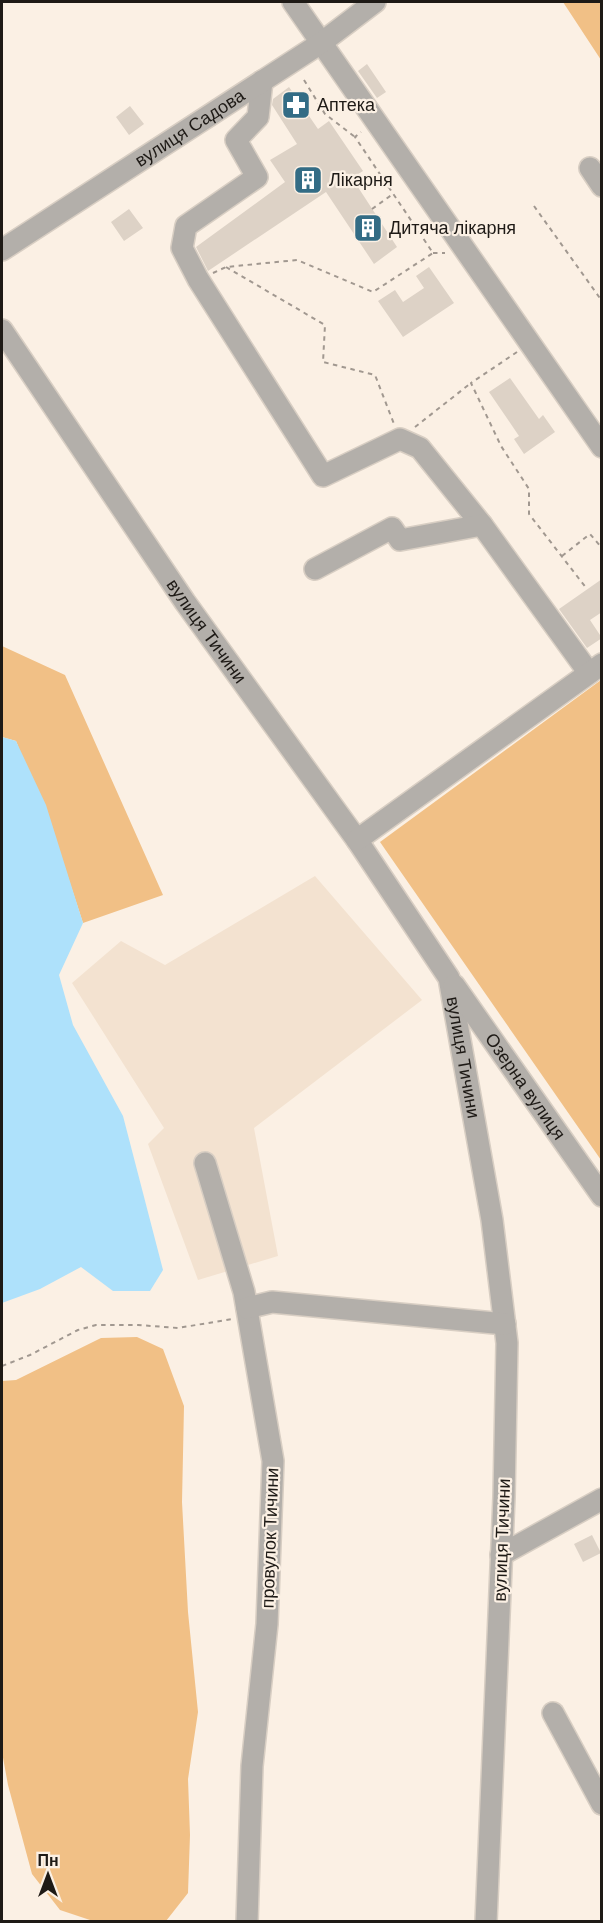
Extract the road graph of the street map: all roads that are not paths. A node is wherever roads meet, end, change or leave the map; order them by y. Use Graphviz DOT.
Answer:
graph roads {
  1 [pos="293,2"];
  2 [pos="375,2"];
  3 [pos="321,43"];
  4 [pos="262,81"];
  5 [pos="590,168"];
  6 [pos="602,186"];
  7 [pos="2,250"];
  8 [pos="2,330"];
  9 [pos="602,447"];
  10 [pos="482,525"];
  11 [pos="315,568"];
  12 [pos="595,668"];
  13 [pos="357,840"];
  14 [pos="449,978"];
  15 [pos="205,1163"];
  16 [pos="602,1196"];
  17 [pos="247,1308"];
  18 [pos="505,1324"];
  19 [pos="602,1499"];
  20 [pos="501,1555"];
  21 [pos="553,1713"];
  22 [pos="602,1804"];
  23 [pos="247,1922"];
  24 [pos="486,1922"];
  1 -- 3 [label="street"];
  2 -- 3 [label="street, вулиця Садова"];
  3 -- 4 [label="street, вулиця Садова"];
  3 -- 9 [label="street"];
  4 -- 7 [label="street, вулиця Садова"];
  4 -- 10 [label="street"];
  5 -- 6 [label="street"];
  8 -- 13 [label="street, вулиця Тичини"];
  10 -- 11 [label="street"];
  10 -- 12 [label="street"];
  12 -- 13 [label="street"];
  13 -- 14 [label="street, вулиця Тичини"];
  14 -- 16 [label="street, Озерна вулиця"];
  14 -- 18 [label="street, вулиця Тичини"];
  15 -- 17 [label="street, провулок Тичини"];
  17 -- 18 [label="street"];
  17 -- 23 [label="street, провулок Тичини"];
  18 -- 20 [label="street, вулиця Тичини"];
  19 -- 20 [label="street"];
  20 -- 24 [label="street, вулиця Тичини"];
  21 -- 22 [label="street"];
}
